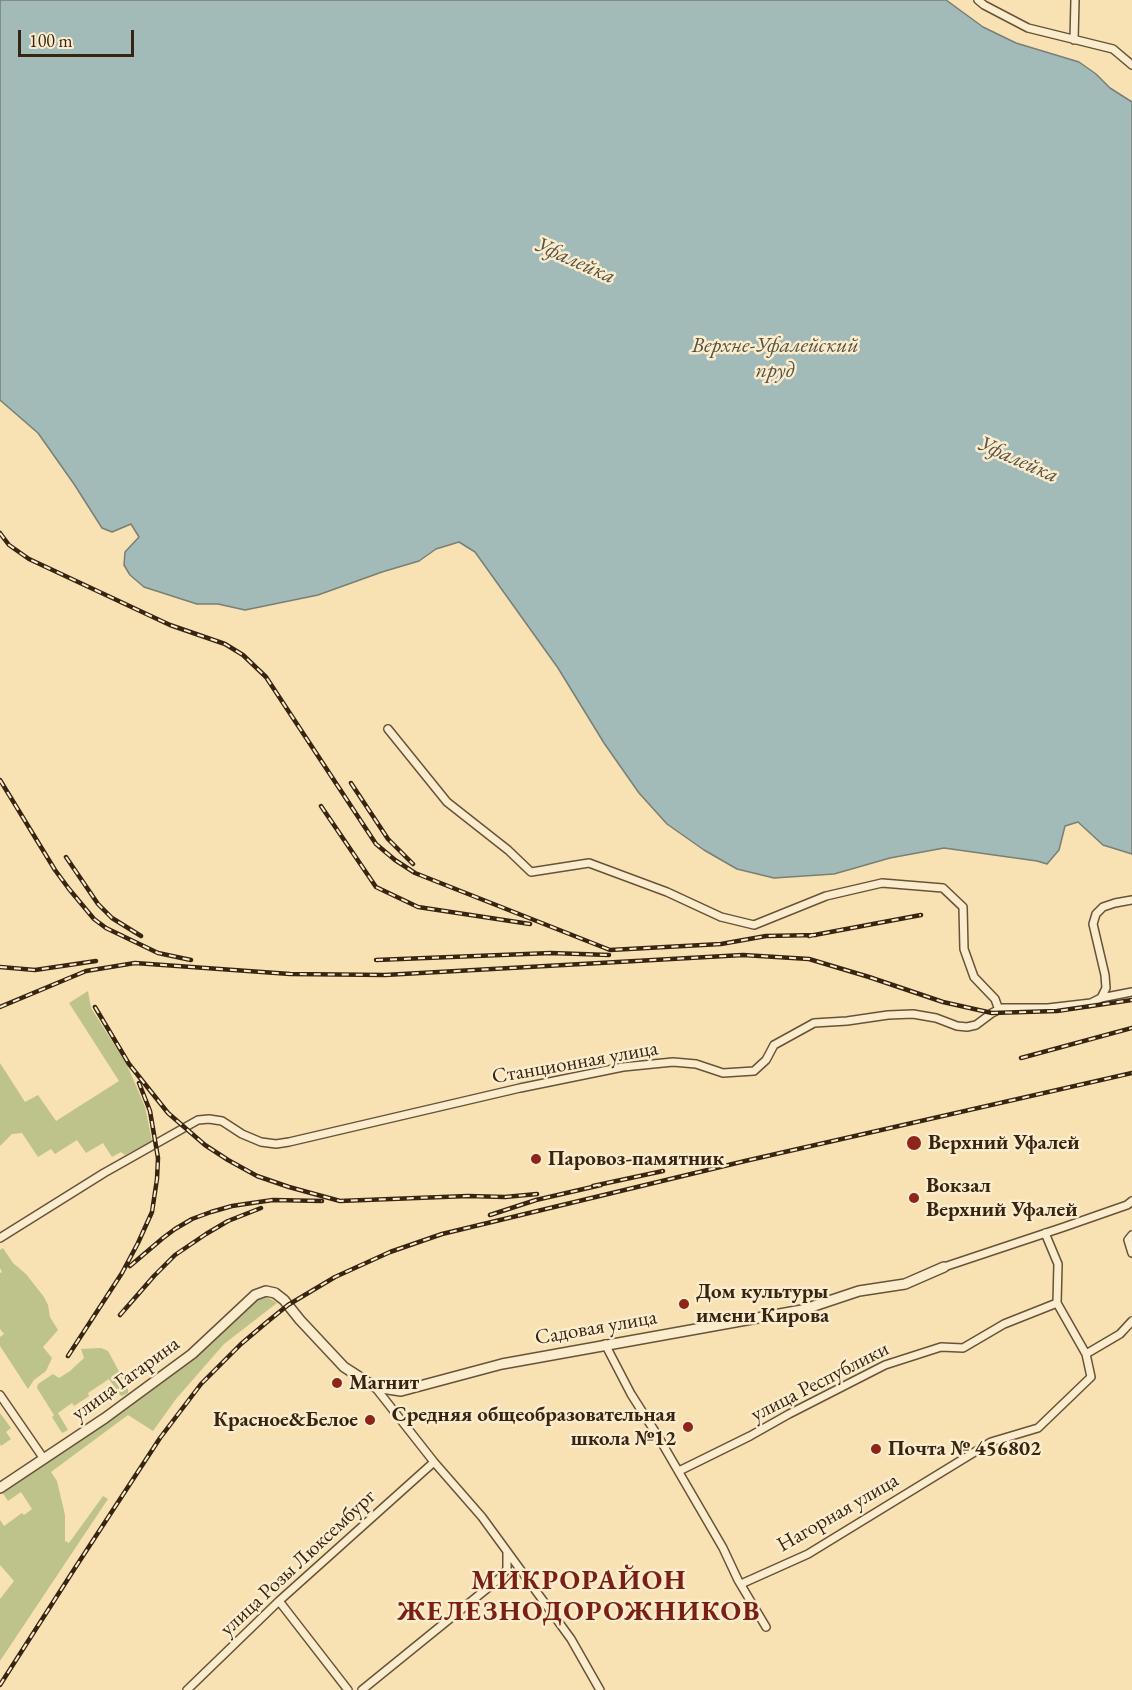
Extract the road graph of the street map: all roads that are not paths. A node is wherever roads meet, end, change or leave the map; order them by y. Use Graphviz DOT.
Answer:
graph roads {
  1 [pos="978,0"];
  2 [pos="1075,0"];
  3 [pos="1074,40"];
  4 [pos="1132,65"];
  5 [pos="388,729"];
  6 [pos="1132,900"];
  7 [pos="1132,992"];
  8 [pos="1101,998"];
  9 [pos="999,1010"];
  10 [pos="1132,1201"];
  11 [pos="1045,1233"];
  12 [pos="1132,1235"];
  13 [pos="0,1238"];
  14 [pos="1132,1253"];
  15 [pos="944,1267"];
  16 [pos="1057,1303"];
  17 [pos="1132,1321"];
  18 [pos="605,1344"];
  19 [pos="1086,1354"];
  20 [pos="375,1387"];
  21 [pos="0,1395"];
  22 [pos="44,1459"];
  23 [pos="434,1462"];
  24 [pos="678,1471"];
  25 [pos="0,1488"];
  26 [pos="507,1553"];
  27 [pos="741,1584"];
  28 [pos="279,1601"];
  29 [pos="766,1627"];
  30 [pos="187,1690"];
  31 [pos="348,1690"];
  32 [pos="362,1690"];
  33 [pos="600,1690"];
  1 -- 3 [label="street"];
  2 -- 3 [label="street"];
  3 -- 4 [label="street"];
  5 -- 9 [label="street"];
  6 -- 8 [label="street"];
  7 -- 8 [label="street, Станционная улица"];
  8 -- 9 [label="street, Станционная улица"];
  9 -- 13 [label="street, Станционная улица"];
  10 -- 11 [label="street, Садовая улица"];
  11 -- 15 [label="street, Садовая улица"];
  11 -- 16 [label="street"];
  12 -- 14 [label="street"];
  15 -- 18 [label="street, Садовая улица"];
  16 -- 19 [label="street"];
  16 -- 24 [label="street, улица Республики"];
  17 -- 19 [label="street"];
  18 -- 20 [label="street, Садовая улица"];
  18 -- 24 [label="street"];
  19 -- 27 [label="street, Нагорная улица"];
  20 -- 22 [label="street, улица Гагарина"];
  20 -- 23 [label="street"];
  21 -- 22 [label="street"];
  22 -- 25 [label="street, улица Гагарина"];
  23 -- 26 [label="street"];
  23 -- 28 [label="street, улица Розы Люксембург"];
  24 -- 27 [label="street"];
  26 -- 32 [label="street"];
  26 -- 33 [label="street"];
  27 -- 29 [label="street"];
  28 -- 30 [label="street, улица Розы Люксембург"];
  28 -- 31 [label="street"];
}
